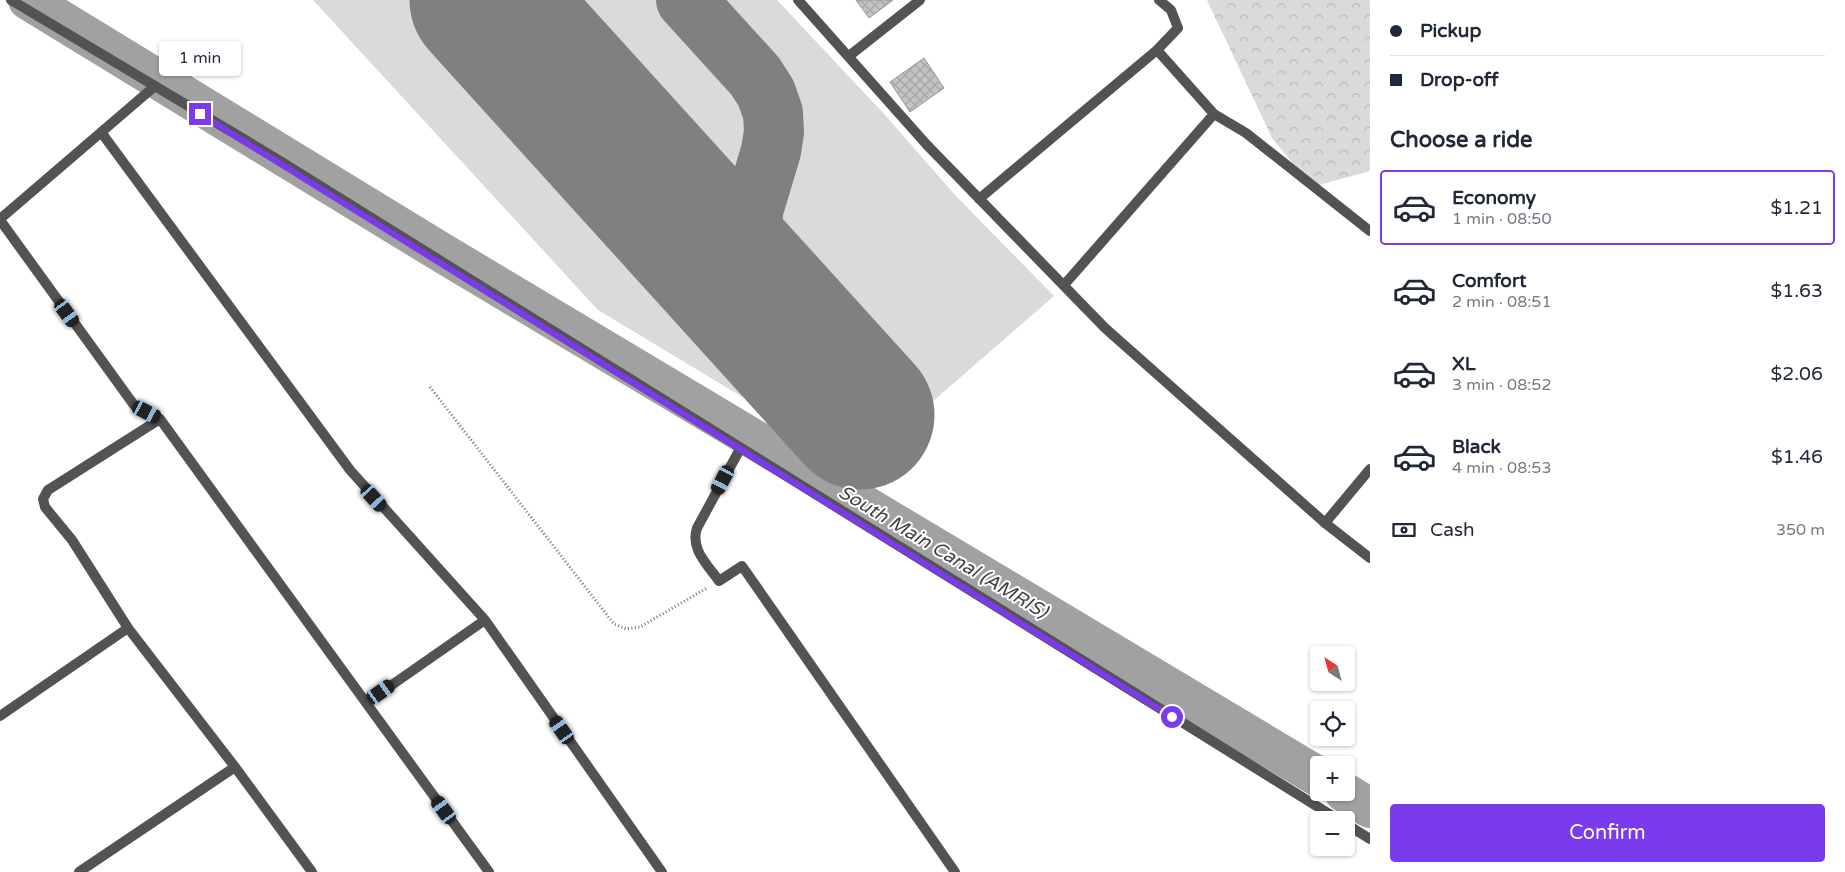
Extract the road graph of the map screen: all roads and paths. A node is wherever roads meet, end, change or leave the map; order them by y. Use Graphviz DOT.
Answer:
graph roads {
  1 [pos="11,0"];
  2 [pos="798,0"];
  3 [pos="920,0"];
  4 [pos="1159,0"];
  5 [pos="1157,50"];
  6 [pos="849,56"];
  7 [pos="155,86"];
  8 [pos="1214,114"];
  9 [pos="101,132"];
  10 [pos="979,199"];
  11 [pos="0,219"];
  12 [pos="1370,231"];
  13 [pos="1064,285"];
  14 [pos="430,387"];
  15 [pos="160,419"];
  16 [pos="740,449"];
  17 [pos="1370,470"];
  18 [pos="1325,523"];
  19 [pos="1370,558"];
  20 [pos="719,581"];
  21 [pos="485,620"];
  22 [pos="128,628"];
  23 [pos="366,703"];
  24 [pos="0,716"];
  25 [pos="235,767"];
  26 [pos="1324,811"];
  27 [pos="1355,830"];
  28 [pos="1370,839"];
  29 [pos="79,872"];
  30 [pos="312,872"];
  31 [pos="489,872"];
  32 [pos="662,872"];
  33 [pos="955,872"];
  1 -- 7 [label="street"];
  2 -- 6 [label="street"];
  3 -- 6 [label="street"];
  4 -- 5 [label="street"];
  5 -- 8 [label="street"];
  5 -- 10 [label="street"];
  6 -- 10 [label="street"];
  7 -- 9 [label="street"];
  7 -- 16 [label="street"];
  8 -- 12 [label="street"];
  8 -- 13 [label="street"];
  9 -- 11 [label="street"];
  9 -- 21 [label="street"];
  10 -- 13 [label="street"];
  11 -- 15 [label="street"];
  13 -- 18 [label="street"];
  14 -- 20 [label="path"];
  15 -- 22 [label="street"];
  15 -- 23 [label="street"];
  16 -- 20 [label="street"];
  16 -- 26 [label="street"];
  17 -- 18 [label="street"];
  18 -- 19 [label="street"];
  20 -- 33 [label="street"];
  21 -- 23 [label="street"];
  21 -- 32 [label="street"];
  22 -- 24 [label="street"];
  22 -- 25 [label="street"];
  23 -- 31 [label="street"];
  25 -- 29 [label="street"];
  25 -- 30 [label="street"];
  27 -- 28 [label="street"];
}
